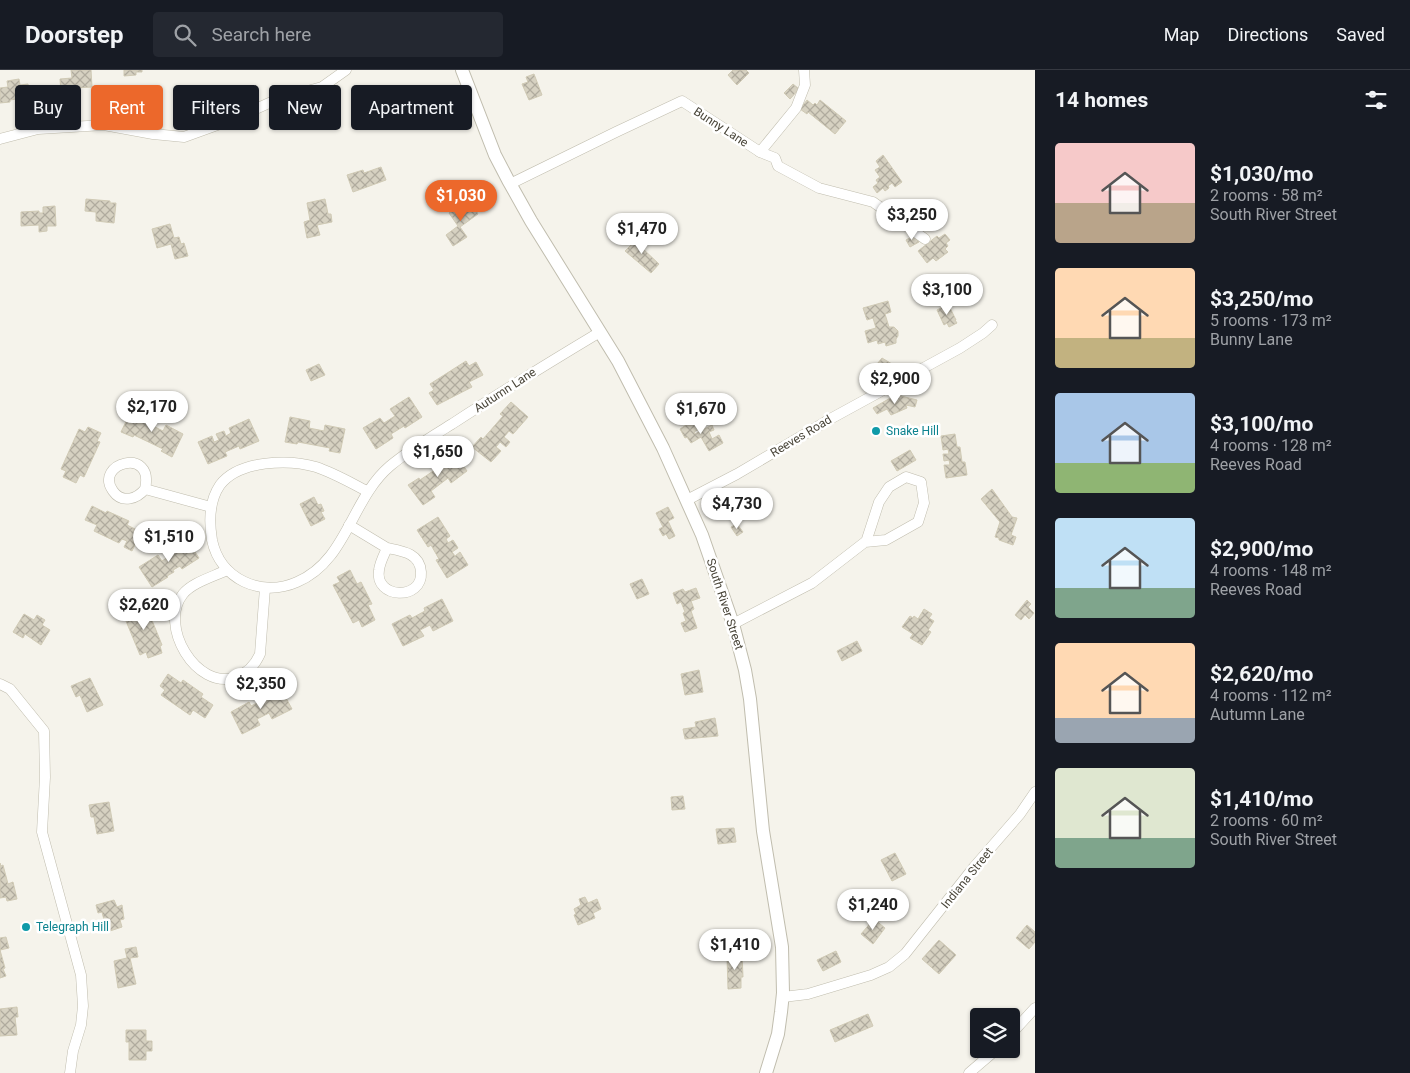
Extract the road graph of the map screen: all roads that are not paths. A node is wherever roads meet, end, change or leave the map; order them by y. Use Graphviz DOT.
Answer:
graph roads {
  1 [pos="346,70"];
  2 [pos="462,70"];
  3 [pos="804,70"];
  4 [pos="0,139"];
  5 [pos="760,152"];
  6 [pos="510,184"];
  7 [pos="925,239"];
  8 [pos="992,326"];
  9 [pos="600,332"];
  10 [pos="145,488"];
  11 [pos="368,491"];
  12 [pos="686,500"];
  13 [pos="211,507"];
  14 [pos="349,525"];
  15 [pos="866,542"];
  16 [pos="387,548"];
  17 [pos="226,570"];
  18 [pos="265,588"];
  19 [pos="733,624"];
  20 [pos="0,684"];
  21 [pos="1035,792"];
  22 [pos="783,997"];
  23 [pos="1035,1008"];
  24 [pos="1020,1024"];
  25 [pos="986,1058"];
  26 [pos="70,1073"];
  27 [pos="766,1073"];
  28 [pos="969,1073"];
  1 -- 4 [label="street"];
  2 -- 6 [label="street, South River Street"];
  3 -- 5 [label="street"];
  5 -- 6 [label="street, Bunny Lane"];
  5 -- 7 [label="street, Bunny Lane"];
  6 -- 9 [label="street, South River Street"];
  8 -- 12 [label="street, Reeves Road"];
  9 -- 11 [label="street, Autumn Lane"];
  9 -- 12 [label="street, South River Street"];
  10 -- 13 [label="street"];
  11 -- 13 [label="street, Autumn Lane"];
  11 -- 14 [label="street, Autumn Lane"];
  12 -- 19 [label="street, South River Street"];
  13 -- 17 [label="street, Autumn Lane"];
  14 -- 16 [label="street"];
  14 -- 18 [label="street, Autumn Lane"];
  15 -- 15 [label="street"];
  15 -- 19 [label="street"];
  16 -- 16 [label="street"];
  17 -- 18 [label="street, Autumn Lane"];
  17 -- 18 [label="street"];
  19 -- 22 [label="street, South River Street"];
  20 -- 26 [label="street"];
  21 -- 22 [label="street, Indiana Street"];
  22 -- 27 [label="street, South River Street"];
  23 -- 24 [label="street"];
  25 -- 28 [label="street"];
}
